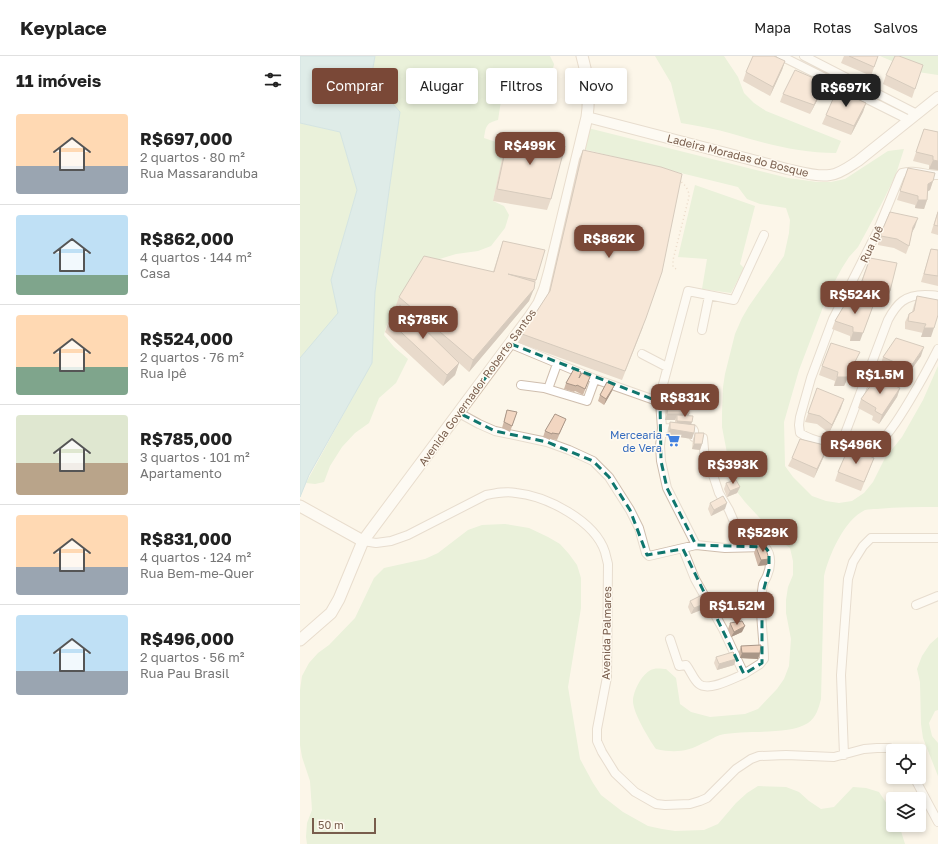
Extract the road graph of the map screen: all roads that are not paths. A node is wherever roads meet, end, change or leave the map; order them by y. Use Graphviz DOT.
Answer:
graph roads {
  1 [pos="582,56"];
  2 [pos="780,56"];
  3 [pos="804,56"];
  4 [pos="794,59"];
  5 [pos="841,76"];
  6 [pos="836,84"];
  7 [pos="938,97"];
  8 [pos="587,117"];
  9 [pos="913,117"];
  10 [pos="938,175"];
  11 [pos="764,235"];
  12 [pos="710,296"];
  13 [pos="938,296"];
  14 [pos="702,330"];
  15 [pos="511,344"];
  16 [pos="938,350"];
  17 [pos="642,354"];
  18 [pos="557,364"];
  19 [pos="667,367"];
  20 [pos="595,379"];
  21 [pos="522,386"];
  22 [pos="548,389"];
  23 [pos="660,402"];
  24 [pos="459,413"];
  25 [pos="662,428"];
  26 [pos="840,447"];
  27 [pos="300,506"];
  28 [pos="736,524"];
  29 [pos="938,538"];
  30 [pos="363,541"];
  31 [pos="696,545"];
  32 [pos="683,549"];
  33 [pos="938,596"];
  34 [pos="916,605"];
  35 [pos="670,638"];
  36 [pos="300,640"];
  37 [pos="744,674"];
  38 [pos="886,748"];
  39 [pos="844,755"];
  40 [pos="918,784"];
  41 [pos="938,822"];
  1 -- 8 [label="main road, Avenida Governador Roberto Santos"];
  2 -- 4 [label="street"];
  3 -- 5 [label="street"];
  4 -- 6 [label="street"];
  5 -- 6 [label="street"];
  5 -- 9 [label="street"];
  6 -- 9 [label="street"];
  7 -- 9 [label="street, Ladeira Moradas do Bosque"];
  8 -- 9 [label="street, Ladeira Moradas do Bosque"];
  8 -- 15 [label="main road, Avenida Governador Roberto Santos"];
  10 -- 26 [label="street, Rua Ipê"];
  11 -- 12 [label="street"];
  12 -- 14 [label="street"];
  12 -- 19 [label="street"];
  13 -- 26 [label="street"];
  15 -- 18 [label="street"];
  15 -- 24 [label="main road, Avenida Governador Roberto Santos"];
  16 -- 26 [label="street"];
  17 -- 19 [label="street"];
  18 -- 20 [label="street"];
  18 -- 22 [label="street"];
  19 -- 23 [label="street"];
  20 -- 22 [label="street"];
  20 -- 23 [label="street"];
  21 -- 22 [label="street"];
  23 -- 25 [label="street"];
  24 -- 30 [label="main road, Avenida Governador Roberto Santos"];
  24 -- 32 [label="street"];
  25 -- 28 [label="street"];
  25 -- 31 [label="street"];
  27 -- 30 [label="main road"];
  29 -- 39 [label="street"];
  30 -- 36 [label="main road, Avenida Governador Roberto Santos"];
  30 -- 39 [label="street, Avenida Palmares"];
  31 -- 32 [label="street"];
  31 -- 37 [label="street"];
  32 -- 37 [label="street"];
  33 -- 34 [label="street"];
  35 -- 37 [label="street"];
  38 -- 39 [label="street, Avenida Palmares"];
  40 -- 41 [label="street"];
}
